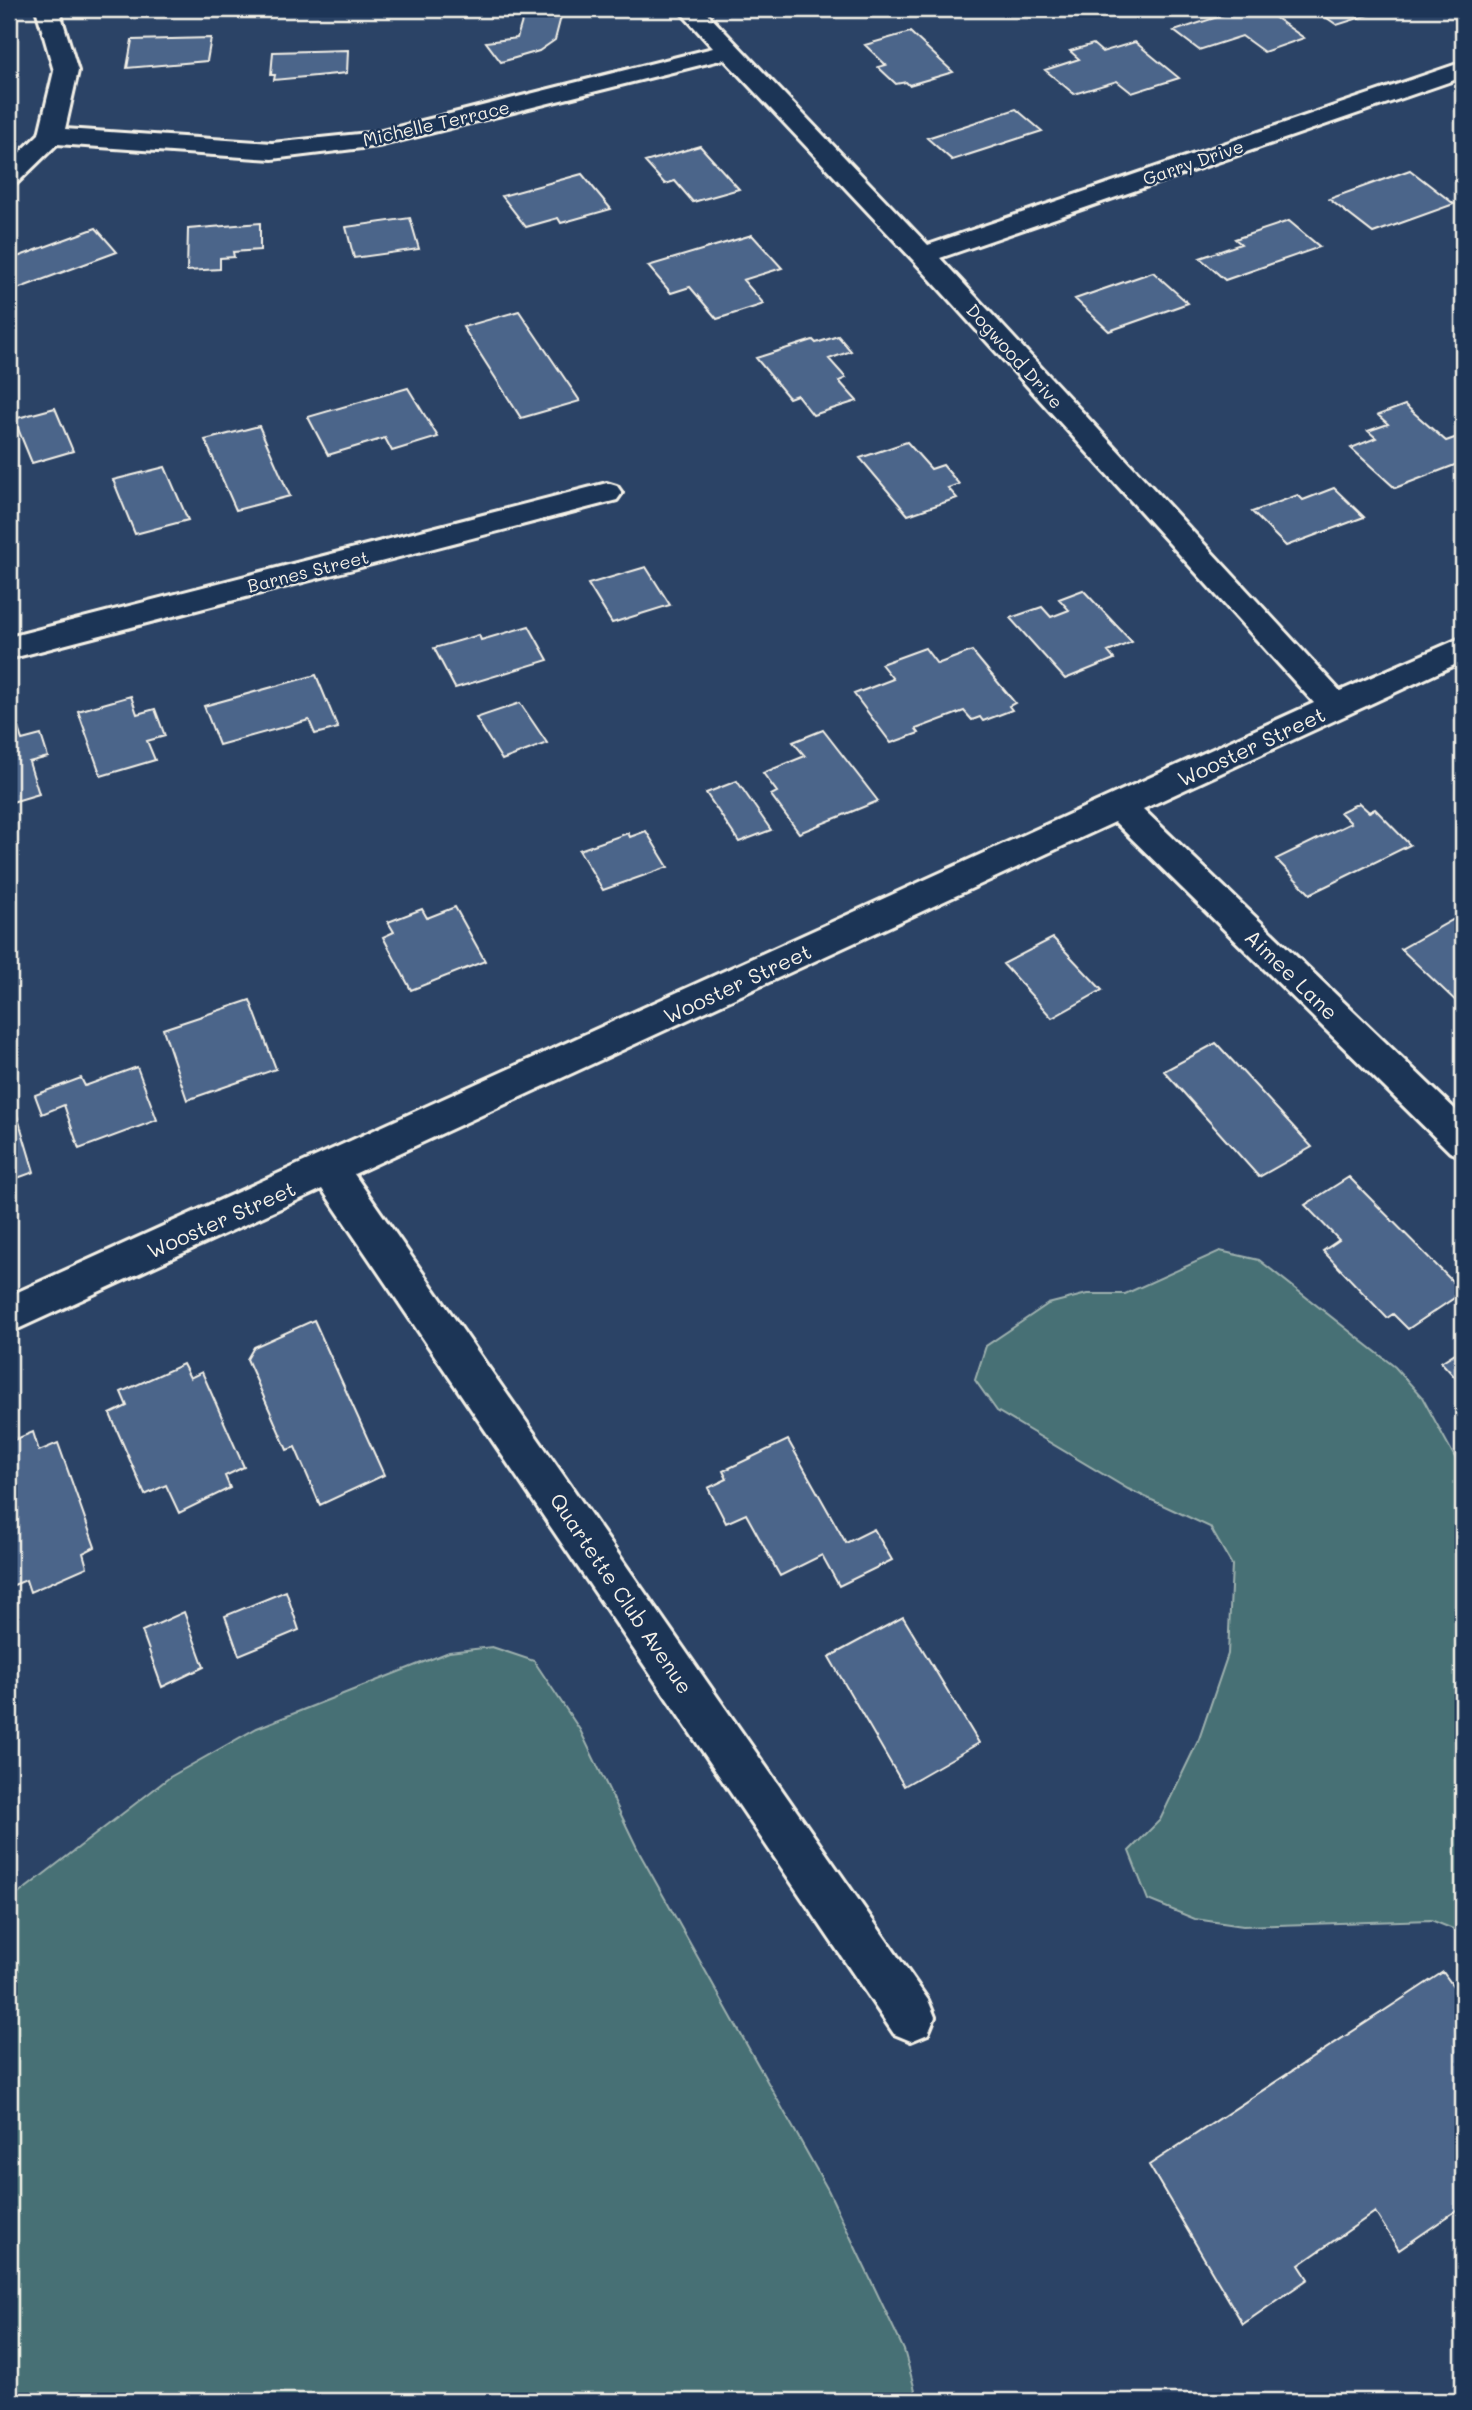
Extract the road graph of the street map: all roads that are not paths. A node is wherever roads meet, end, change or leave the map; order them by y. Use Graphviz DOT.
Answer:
graph roads {
  1 [pos="47,9"];
  2 [pos="691,9"];
  3 [pos="732,51"];
  4 [pos="1463,69"];
  5 [pos="51,136"];
  6 [pos="9,177"];
  7 [pos="923,255"];
  8 [pos="607,494"];
  9 [pos="9,648"];
  10 [pos="1463,648"];
  11 [pos="1335,706"];
  12 [pos="1120,807"];
  13 [pos="1463,1141"];
  14 [pos="330,1170"];
  15 [pos="9,1315"];
  16 [pos="911,2017"];
  1 -- 5 [label="street"];
  2 -- 3 [label="street, Dogwood Drive"];
  3 -- 5 [label="street, Michelle Terrace"];
  3 -- 7 [label="street, Dogwood Drive"];
  4 -- 7 [label="street, Garry Drive"];
  5 -- 6 [label="street"];
  7 -- 11 [label="street, Dogwood Drive"];
  8 -- 9 [label="street, Barnes Street"];
  10 -- 11 [label="street, Wooster Street"];
  11 -- 12 [label="street, Wooster Street"];
  12 -- 13 [label="street, Aimee Lane"];
  12 -- 14 [label="street, Wooster Street"];
  14 -- 15 [label="street, Wooster Street"];
  14 -- 16 [label="street, Quartette Club Avenue"];
}
